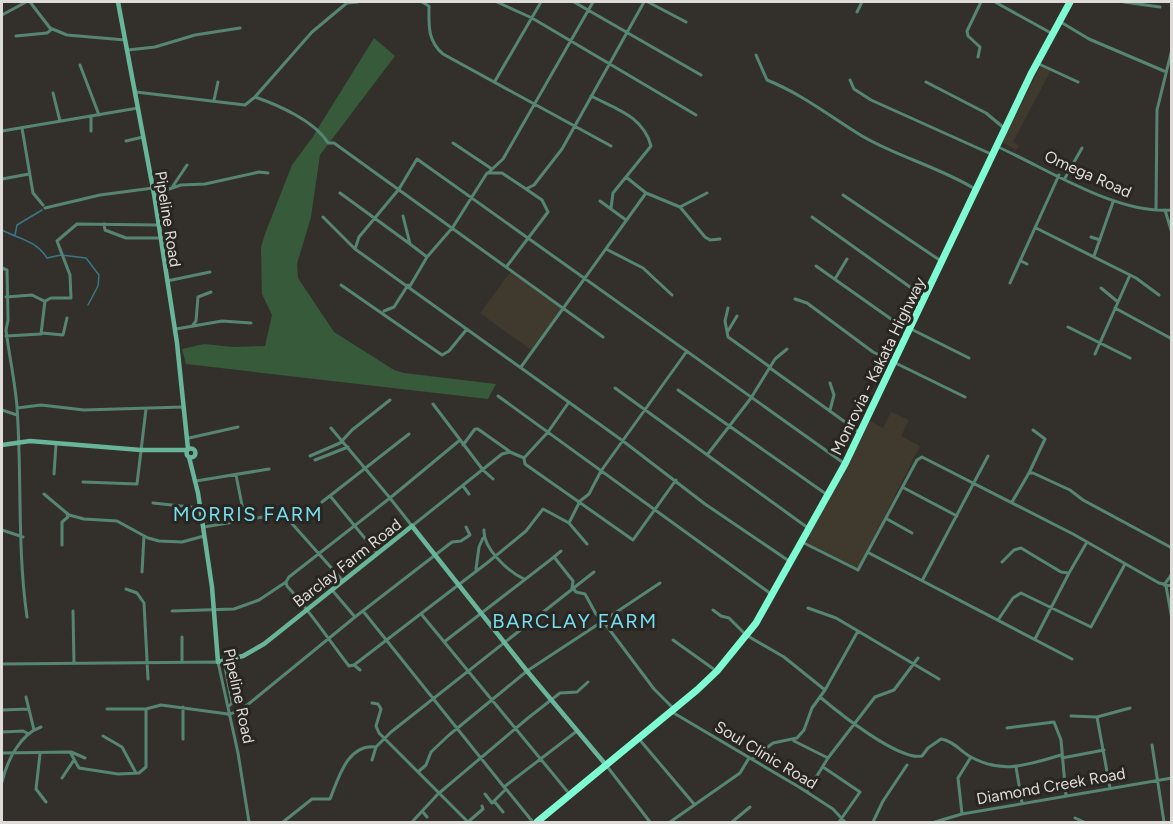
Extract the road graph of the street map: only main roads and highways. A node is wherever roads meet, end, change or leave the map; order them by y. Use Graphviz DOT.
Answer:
graph roads {
  1 [pos="1070,2"];
  2 [pos="671,712"];
  3 [pos="605,764"];
  4 [pos="533,822"];
  1 -- 2 [label="highway, Monrovia - Kakata Highway"];
  2 -- 3 [label="highway, Monrovia - Kakata Highway"];
  2 -- 3 [label="highway, Monrovia - Kakata Highway"];
  3 -- 4 [label="highway, Monrovia - Kakata Highway"];
  3 -- 4 [label="highway, Monrovia - Kakata Highway"];
}
